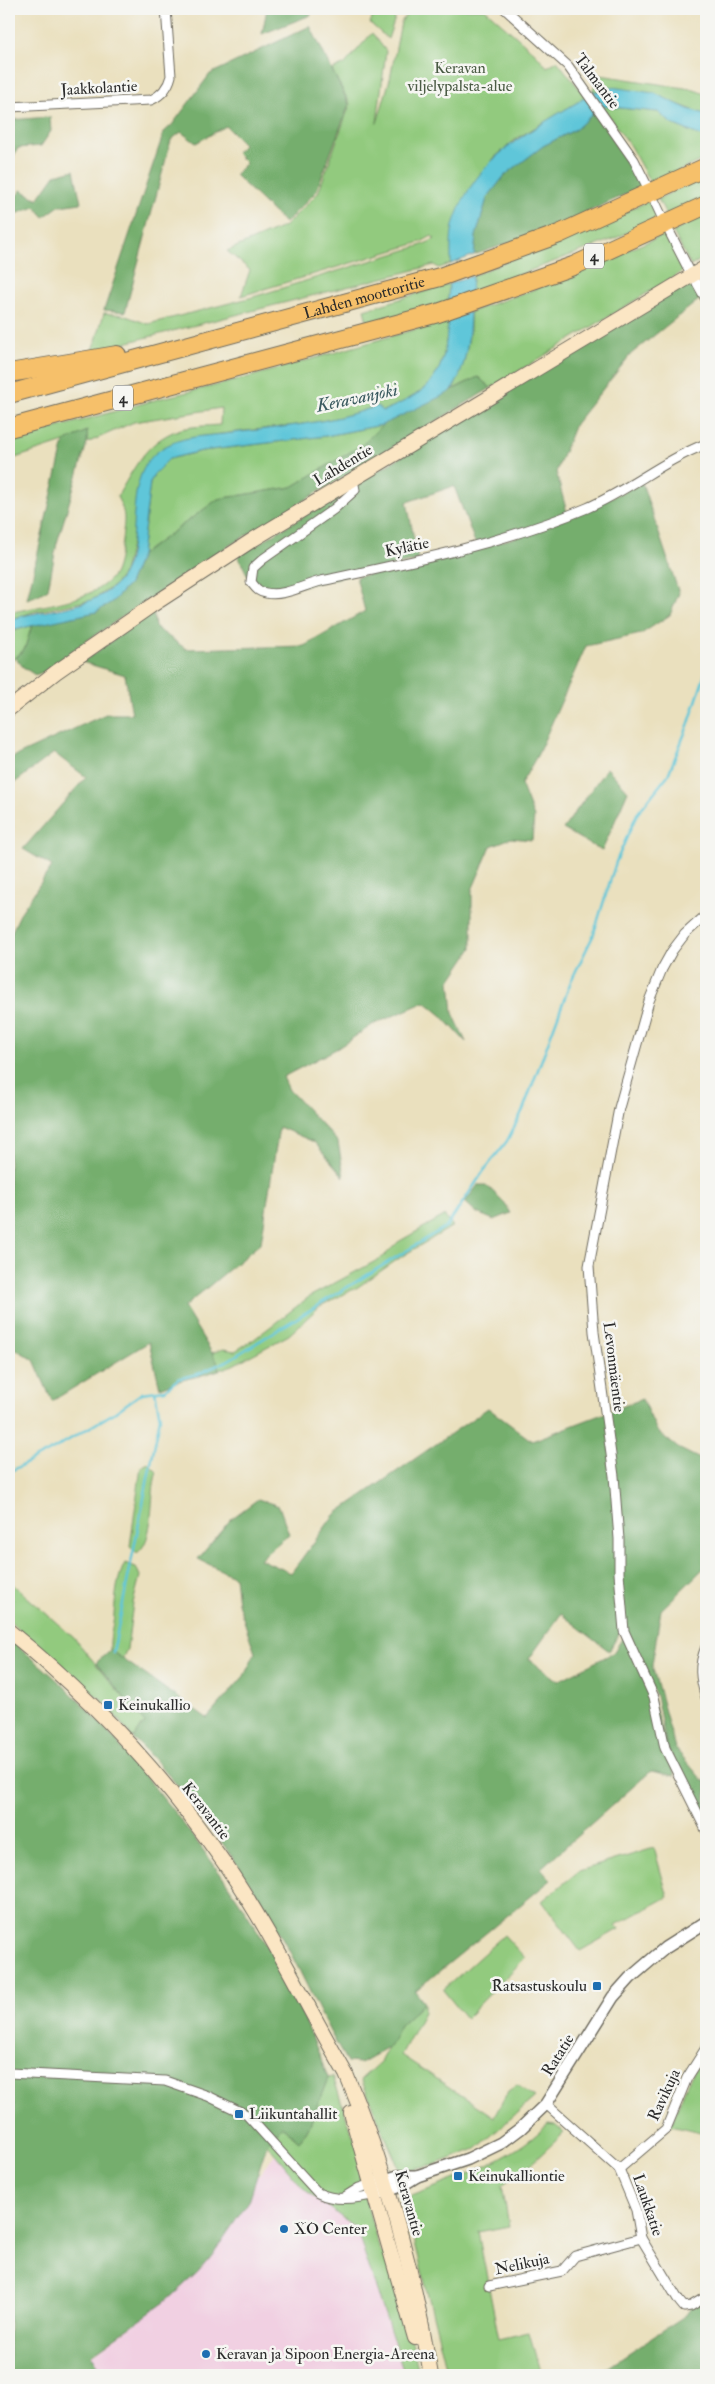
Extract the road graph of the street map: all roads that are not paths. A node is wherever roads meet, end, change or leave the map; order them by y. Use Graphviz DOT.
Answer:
graph roads {
  1 [pos="166,9"];
  2 [pos="505,9"];
  3 [pos="9,107"];
  4 [pos="706,167"];
  5 [pos="647,186"];
  6 [pos="655,202"];
  7 [pos="706,205"];
  8 [pos="662,217"];
  9 [pos="670,233"];
  10 [pos="706,267"];
  11 [pos="688,268"];
  12 [pos="697,283"];
  13 [pos="706,299"];
  14 [pos="147,355"];
  15 [pos="9,373"];
  16 [pos="9,394"];
  17 [pos="9,428"];
  18 [pos="706,444"];
  19 [pos="353,480"];
  20 [pos="9,709"];
  21 [pos="706,915"];
  22 [pos="9,1631"];
  23 [pos="706,1647"];
  24 [pos="706,1698"];
  25 [pos="706,1830"];
  26 [pos="706,1922"];
  27 [pos="706,2048"];
  28 [pos="9,2074"];
  29 [pos="546,2104"];
  30 [pos="619,2169"];
  31 [pos="380,2187"];
  32 [pos="641,2238"];
  33 [pos="489,2286"];
  34 [pos="706,2297"];
  35 [pos="426,2375"];
  36 [pos="431,2375"];
  1 -- 3 [label="street, Jaakkolantie"];
  2 -- 5 [label="street, Talmantie"];
  4 -- 14 [label="highway, Lahden moottoritie / 4"];
  6 -- 8 [label="street"];
  7 -- 17 [label="highway, 4"];
  9 -- 11 [label="street"];
  10 -- 19 [label="main road, Lahdentie"];
  12 -- 13 [label="street"];
  14 -- 15 [label="highway"];
  14 -- 16 [label="highway, Lahden moottoritie / 4"];
  18 -- 19 [label="street, Kylätie"];
  19 -- 20 [label="main road, Lahdentie"];
  21 -- 25 [label="street, Levonmäentie"];
  22 -- 31 [label="main road, Keravantie"];
  23 -- 24 [label="street"];
  26 -- 29 [label="street, Ratatie"];
  27 -- 30 [label="street, Ravikuja"];
  28 -- 31 [label="street"];
  29 -- 30 [label="street, Laukkatie"];
  29 -- 31 [label="street, Ratatie"];
  30 -- 32 [label="street, Laukkatie"];
  31 -- 35 [label="main road, Keravantie"];
  31 -- 36 [label="main road, Keravantie"];
  32 -- 33 [label="street, Nelikuja"];
  32 -- 34 [label="street, Laukkatie"];
}
